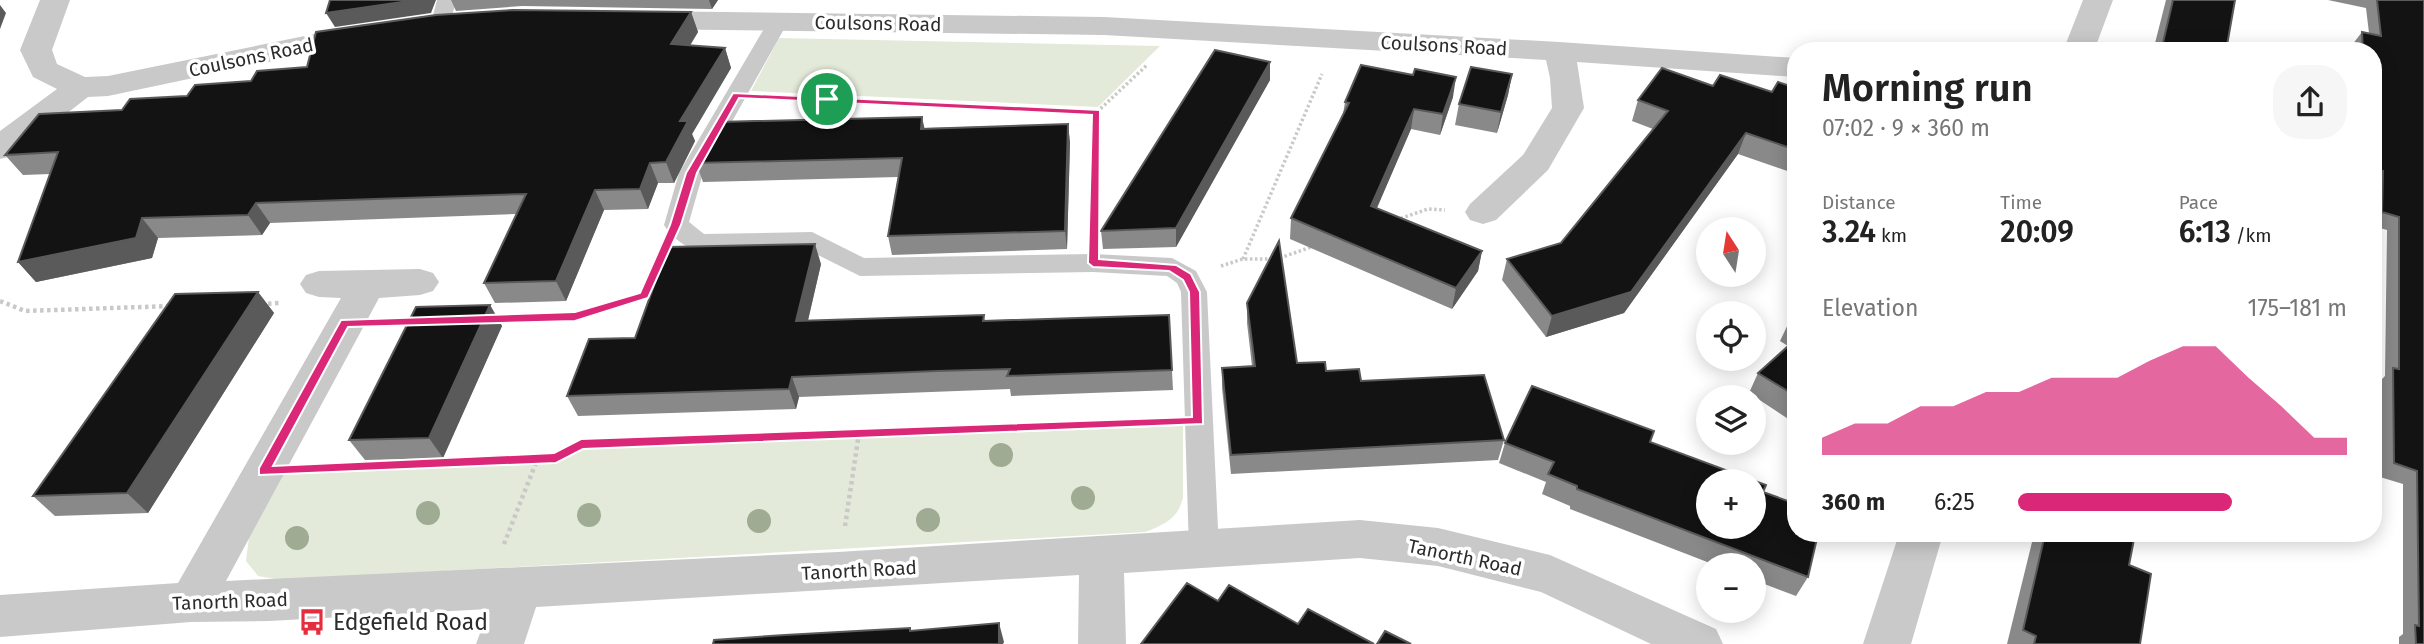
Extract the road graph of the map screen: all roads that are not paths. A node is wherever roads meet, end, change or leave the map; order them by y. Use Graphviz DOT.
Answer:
graph roads {
  1 [pos="55,0"];
  2 [pos="2098,0"];
  3 [pos="1104,13"];
  4 [pos="433,20"];
  5 [pos="616,20"];
  6 [pos="778,22"];
  7 [pos="2082,42"];
  8 [pos="1559,51"];
  9 [pos="1787,67"];
  10 [pos="80,87"];
  11 [pos="0,148"];
  12 [pos="1483,212"];
  13 [pos="420,282"];
  14 [pos="319,284"];
  15 [pos="363,293"];
  16 [pos="1919,542"];
  17 [pos="1204,550"];
  18 [pos="1101,556"];
  19 [pos="503,587"];
  20 [pos="191,602"];
  21 [pos="0,616"];
  22 [pos="500,644"];
  23 [pos="1102,644"];
  24 [pos="1699,644"];
  25 [pos="1887,644"];
  1 -- 10 [label="street, Coulsons Road"];
  2 -- 7 [label="street"];
  3 -- 6 [label="street, Coulsons Road"];
  3 -- 8 [label="street, Coulsons Road"];
  4 -- 10 [label="street, Coulsons Road"];
  5 -- 6 [label="street, Coulsons Road"];
  6 -- 17 [label="lane"];
  8 -- 9 [label="street, Coulsons Road"];
  8 -- 12 [label="street"];
  10 -- 11 [label="street"];
  13 -- 15 [label="street"];
  14 -- 15 [label="street"];
  15 -- 20 [label="street"];
  16 -- 25 [label="street"];
  17 -- 18 [label="street, Tanorth Road"];
  17 -- 24 [label="street, Tanorth Road"];
  18 -- 19 [label="street, Tanorth Road"];
  18 -- 23 [label="street"];
  19 -- 20 [label="street, Tanorth Road"];
  19 -- 22 [label="street"];
  20 -- 21 [label="street, Tanorth Road"];
}
